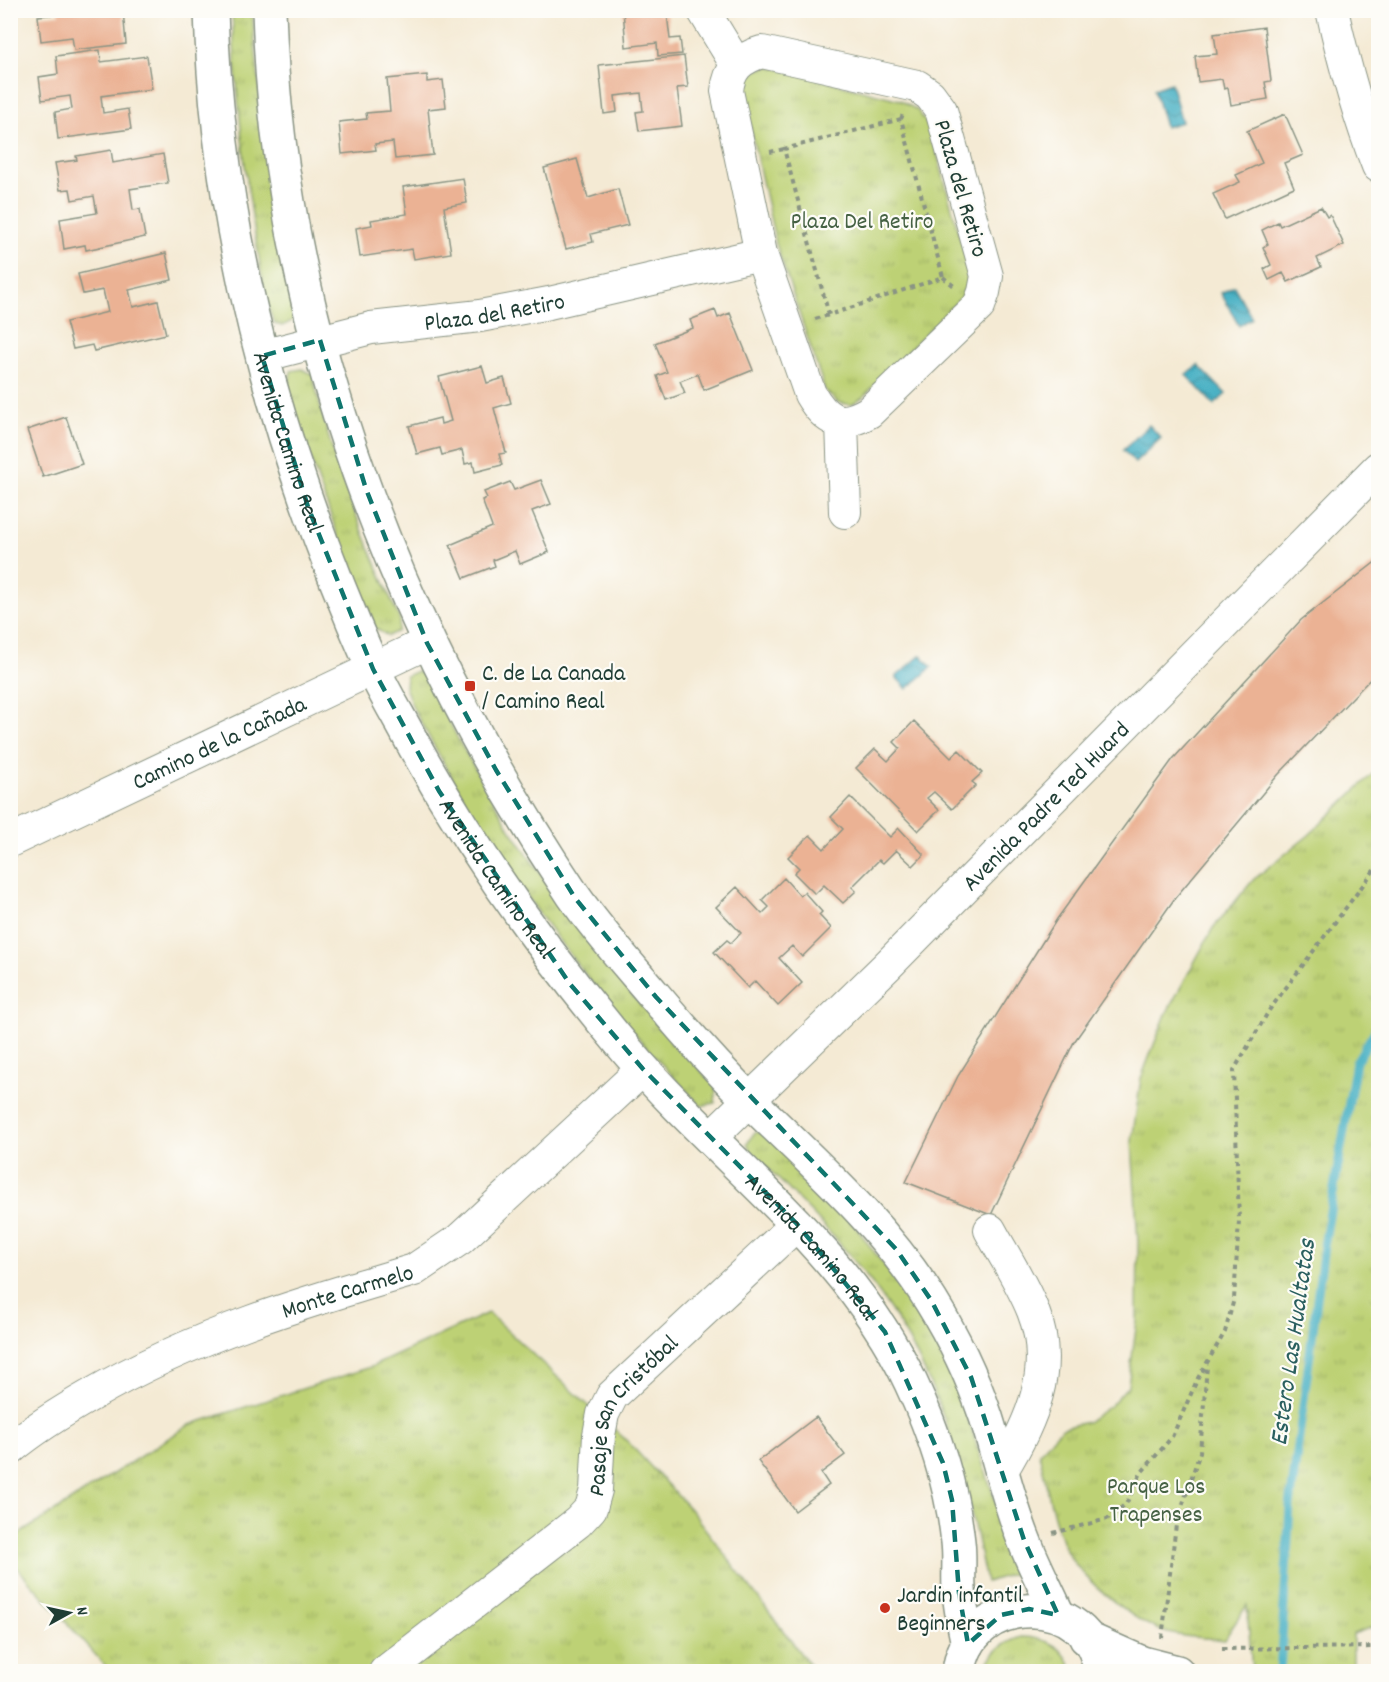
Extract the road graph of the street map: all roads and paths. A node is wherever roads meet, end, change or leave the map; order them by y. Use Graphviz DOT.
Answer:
graph roads {
  1 [pos="212,10"];
  2 [pos="269,10"];
  3 [pos="703,10"];
  4 [pos="1332,10"];
  5 [pos="736,64"];
  6 [pos="901,119"];
  7 [pos="1378,166"];
  8 [pos="761,254"];
  9 [pos="320,340"];
  10 [pos="262,356"];
  11 [pos="842,422"];
  12 [pos="1378,468"];
  13 [pos="845,512"];
  14 [pos="427,643"];
  15 [pos="373,669"];
  16 [pos="10,841"];
  17 [pos="1378,866"];
  18 [pos="643,1069"];
  19 [pos="748,1098"];
  20 [pos="710,1138"];
  21 [pos="797,1224"];
  22 [pos="990,1230"];
  23 [pos="1207,1362"];
  24 [pos="10,1449"];
  25 [pos="1001,1472"];
  26 [pos="1051,1533"];
  27 [pos="1058,1615"];
  28 [pos="1086,1638"];
  29 [pos="1162,1640"];
  30 [pos="1377,1647"];
  31 [pos="1222,1649"];
  32 [pos="959,1663"];
  33 [pos="385,1671"];
  34 [pos="1100,1671"];
  35 [pos="1177,1671"];
  1 -- 10 [label="main road, Avenida Camino Real"];
  2 -- 9 [label="main road"];
  3 -- 5 [label="street"];
  4 -- 7 [label="street"];
  5 -- 8 [label="street"];
  5 -- 11 [label="street, Plaza del Retiro"];
  6 -- 6 [label="path"];
  8 -- 9 [label="street, Plaza del Retiro"];
  8 -- 11 [label="street"];
  9 -- 10 [label="street, Plaza del Retiro"];
  9 -- 14 [label="main road"];
  10 -- 15 [label="main road, Avenida Camino Real"];
  11 -- 13 [label="street"];
  12 -- 19 [label="street, Avenida Padre Ted Huard"];
  14 -- 15 [label="street, Camino de la Cañada"];
  14 -- 19 [label="main road"];
  15 -- 16 [label="street, Camino de la Cañada"];
  15 -- 18 [label="main road, Avenida Camino Real"];
  17 -- 23 [label="path"];
  18 -- 20 [label="main road, Avenida Camino Real"];
  18 -- 24 [label="street, Monte Carmelo"];
  19 -- 20 [label="street, Avenida Padre Ted Huard"];
  19 -- 25 [label="main road"];
  20 -- 21 [label="main road, Avenida Camino Real"];
  21 -- 32 [label="main road, Avenida Camino Real"];
  21 -- 33 [label="street, Pasaje San Cristóbal"];
  22 -- 25 [label="street"];
  23 -- 26 [label="path"];
  23 -- 29 [label="path"];
  25 -- 27 [label="main road"];
  27 -- 28 [label="main road"];
  27 -- 32 [label="main road"];
  28 -- 34 [label="main road"];
  28 -- 35 [label="main road"];
  30 -- 31 [label="path"];
}
